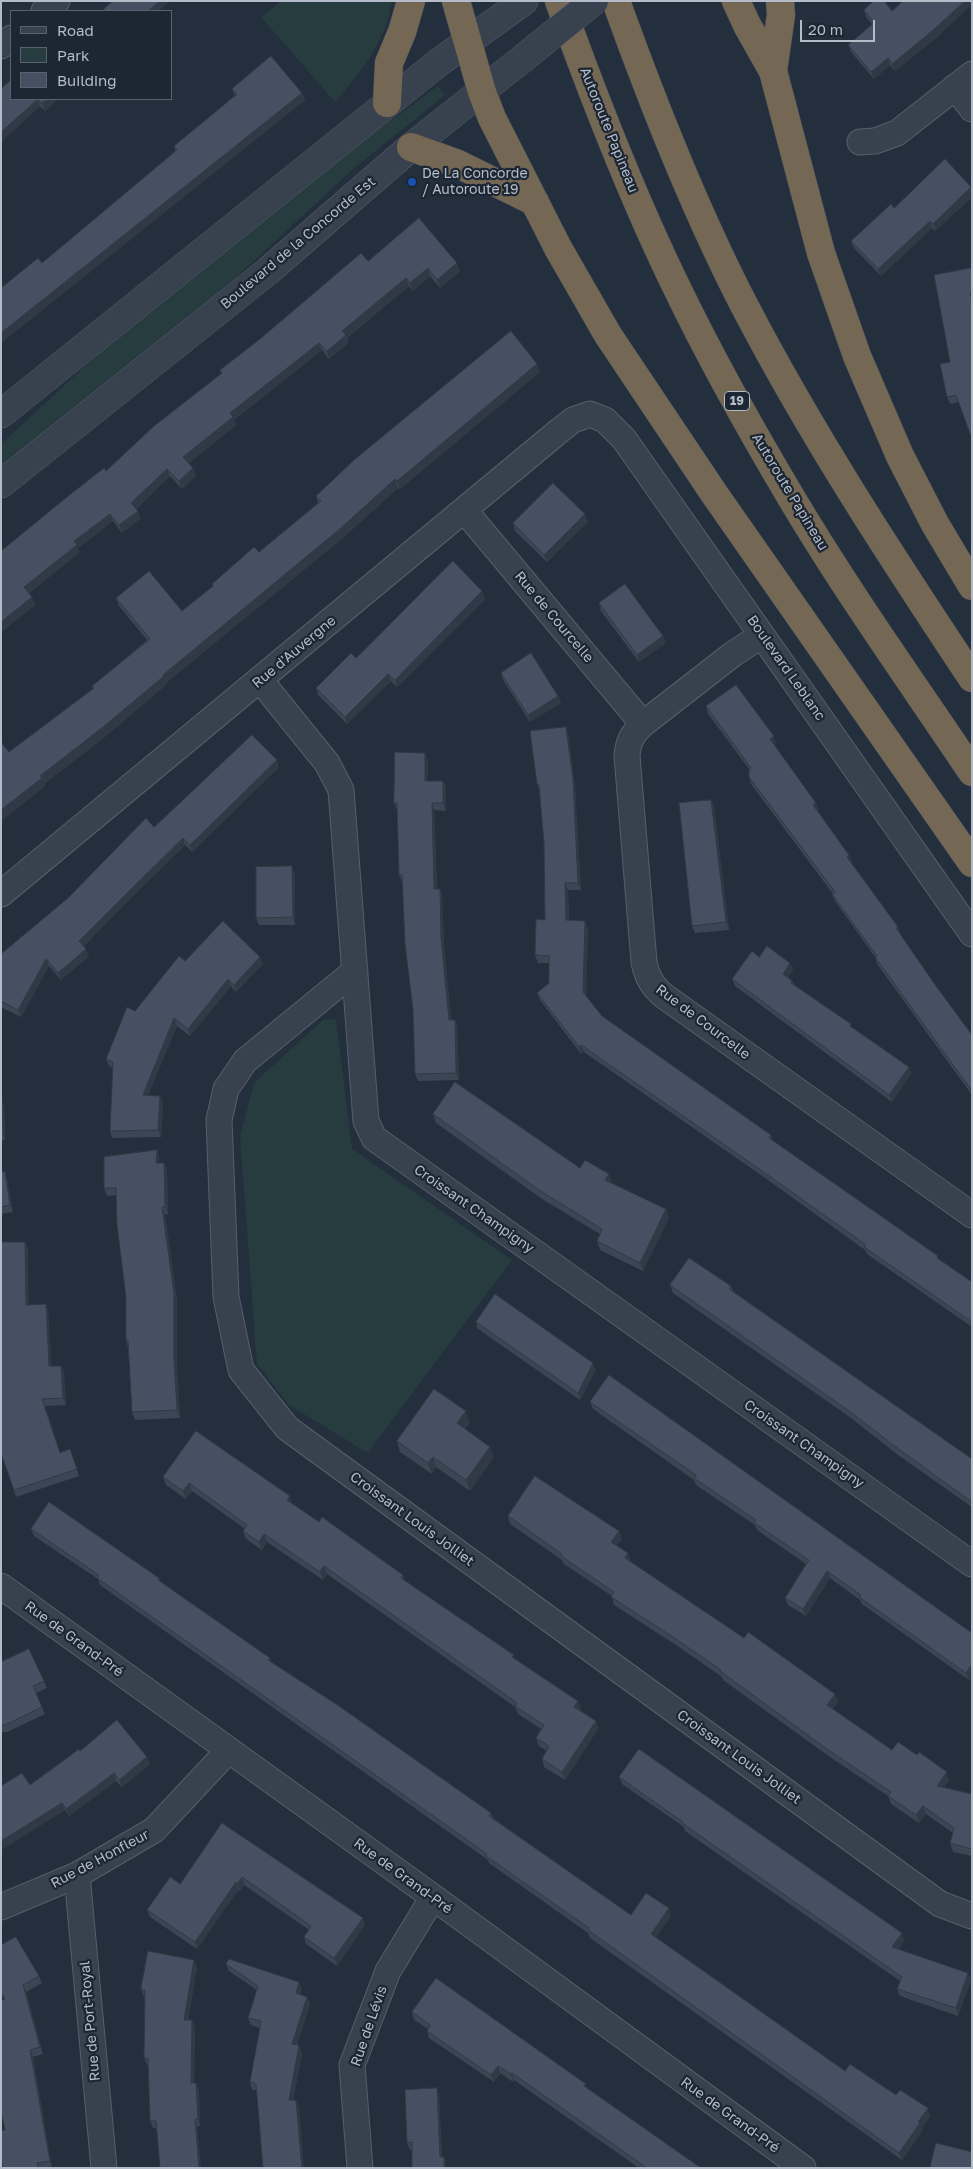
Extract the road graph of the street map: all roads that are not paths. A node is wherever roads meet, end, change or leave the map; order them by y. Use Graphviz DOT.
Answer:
graph roads {
  1 [pos="57,1"];
  2 [pos="410,1"];
  3 [pos="456,1"];
  4 [pos="559,1"];
  5 [pos="594,1"];
  6 [pos="616,1"];
  7 [pos="736,1"];
  8 [pos="780,1"];
  9 [pos="515,8"];
  10 [pos="45,10"];
  11 [pos="468,43"];
  12 [pos="773,71"];
  13 [pos="963,80"];
  14 [pos="482,92"];
  15 [pos="387,103"];
  16 [pos="972,109"];
  17 [pos="860,142"];
  18 [pos="411,147"];
  19 [pos="534,202"];
  20 [pos="1,414"];
  21 [pos="590,414"];
  22 [pos="1,484"];
  23 [pos="465,511"];
  24 [pos="972,586"];
  25 [pos="762,635"];
  26 [pos="972,678"];
  27 [pos="260,680"];
  28 [pos="643,724"];
  29 [pos="972,772"];
  30 [pos="972,863"];
  31 [pos="1,894"];
  32 [pos="972,934"];
  33 [pos="355,971"];
  34 [pos="972,1215"];
  35 [pos="972,1564"];
  36 [pos="1,1586"];
  37 [pos="228,1750"];
  38 [pos="77,1875"];
  39 [pos="433,1897"];
  40 [pos="1,1907"];
  41 [pos="972,1916"];
  42 [pos="104,2168"];
  43 [pos="360,2168"];
  44 [pos="803,2168"];
  1 -- 10 [label="street"];
  2 -- 15 [label="highway"];
  3 -- 11 [label="highway"];
  4 -- 29 [label="highway, Autoroute Papineau / 19"];
  5 -- 14 [label="street, Boulevard de la Concorde Est, bridge"];
  6 -- 26 [label="highway"];
  7 -- 12 [label="highway"];
  8 -- 12 [label="highway"];
  9 -- 11 [label="street"];
  11 -- 14 [label="highway"];
  11 -- 15 [label="street"];
  12 -- 24 [label="highway"];
  13 -- 16 [label="street"];
  13 -- 17 [label="street"];
  14 -- 18 [label="street, Boulevard de la Concorde Est"];
  14 -- 19 [label="highway"];
  15 -- 20 [label="street"];
  18 -- 19 [label="highway"];
  18 -- 22 [label="street, Boulevard de la Concorde Est"];
  19 -- 30 [label="highway"];
  21 -- 23 [label="street, Rue d'Auvergne"];
  21 -- 25 [label="street, Boulevard Leblanc"];
  23 -- 27 [label="street, Rue d'Auvergne"];
  23 -- 28 [label="street, Rue de Courcelle"];
  25 -- 28 [label="street, Rue de Courcelle"];
  25 -- 32 [label="street, Boulevard Leblanc"];
  27 -- 31 [label="street, Rue d'Auvergne"];
  27 -- 33 [label="street, Croissant Champigny"];
  28 -- 34 [label="street, Rue de Courcelle"];
  33 -- 35 [label="street, Croissant Champigny"];
  33 -- 41 [label="street, Croissant Louis Jolliet"];
  36 -- 37 [label="street, Rue de Grand-Pré"];
  37 -- 38 [label="street, Rue de Honfleur"];
  37 -- 39 [label="street, Rue de Grand-Pré"];
  38 -- 40 [label="street, Rue de Honfleur"];
  38 -- 42 [label="street, Rue de Port-Royal"];
  39 -- 43 [label="street, Rue de Lévis"];
  39 -- 44 [label="street, Rue de Grand-Pré"];
}
